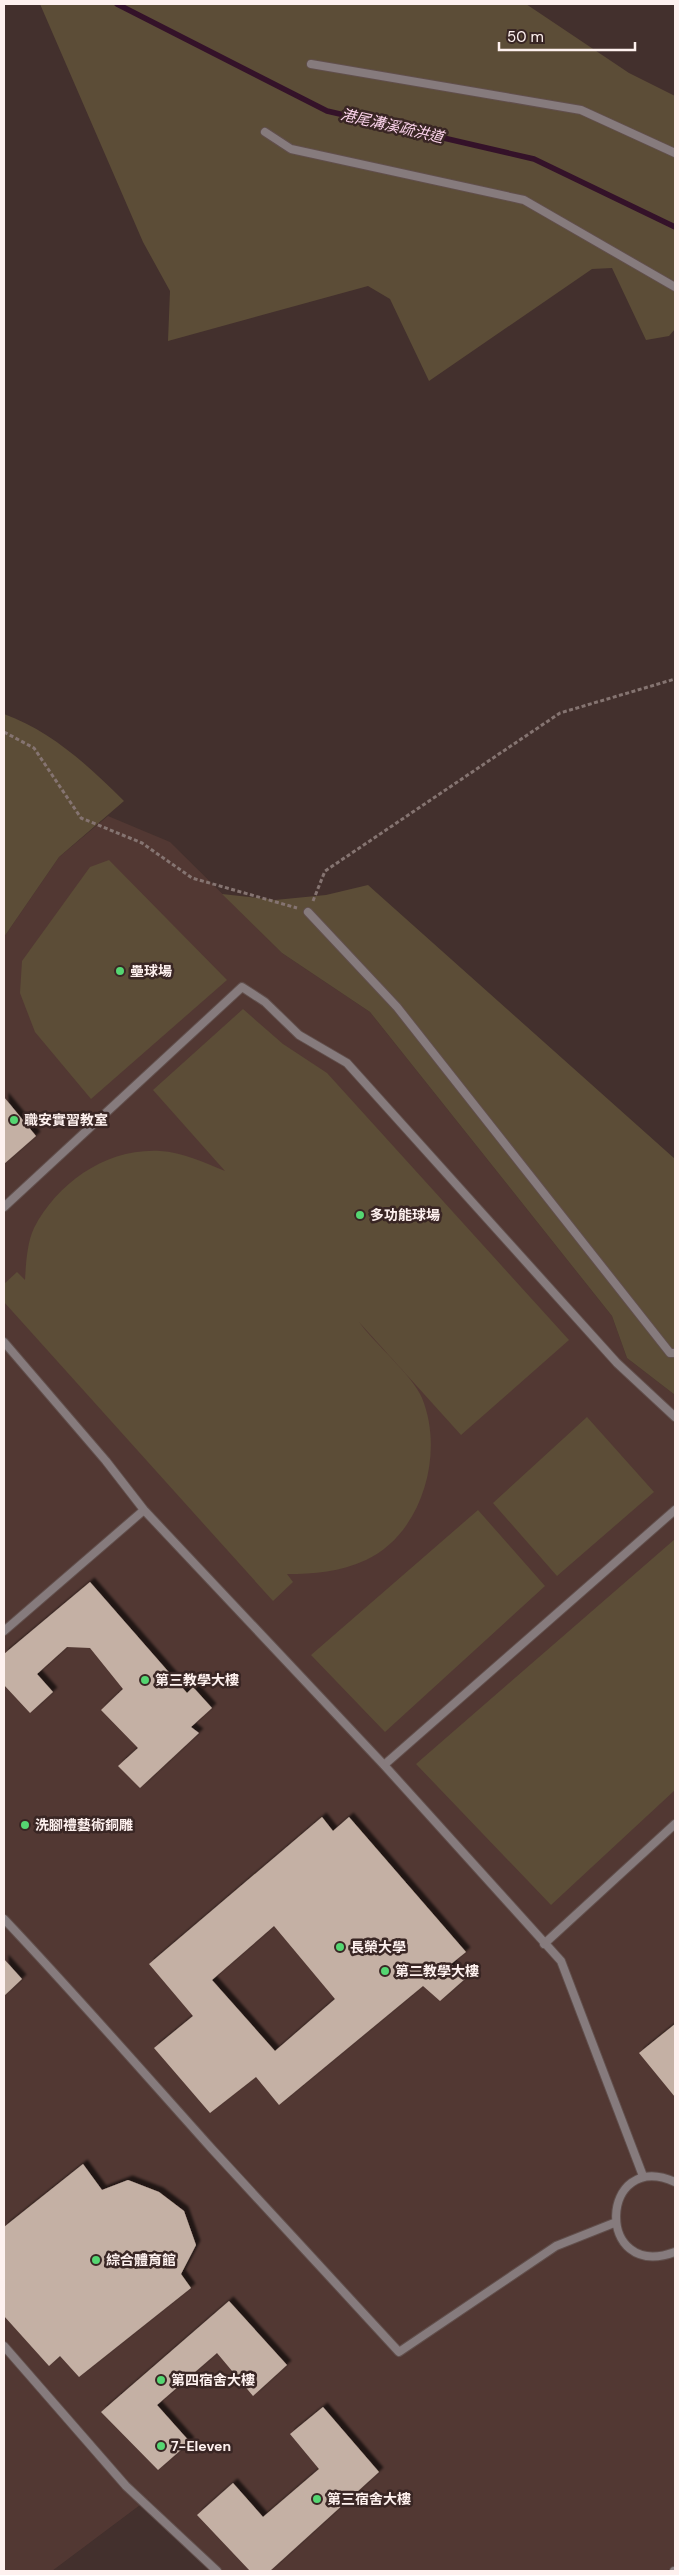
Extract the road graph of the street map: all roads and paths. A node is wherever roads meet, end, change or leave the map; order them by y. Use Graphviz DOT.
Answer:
graph roads {
  1 [pos="311,64"];
  2 [pos="265,132"];
  3 [pos="675,152"];
  4 [pos="675,286"];
  5 [pos="675,679"];
  6 [pos="4,732"];
  7 [pos="308,912"];
  8 [pos="4,1207"];
  9 [pos="4,1342"];
  10 [pos="675,1353"];
  11 [pos="675,1417"];
  12 [pos="144,1510"];
  13 [pos="675,1510"];
  14 [pos="4,1631"];
  15 [pos="384,1765"];
  16 [pos="675,1824"];
  17 [pos="4,1919"];
  18 [pos="544,1944"];
  19 [pos="643,2176"];
  20 [pos="675,2182"];
  21 [pos="614,2223"];
  22 [pos="675,2252"];
  23 [pos="4,2346"];
  24 [pos="217,2571"];
  1 -- 3 [label="lane"];
  2 -- 4 [label="lane"];
  5 -- 7 [label="path"];
  6 -- 7 [label="path"];
  7 -- 10 [label="lane"];
  8 -- 11 [label="lane"];
  9 -- 12 [label="lane"];
  12 -- 14 [label="lane"];
  12 -- 15 [label="lane"];
  13 -- 15 [label="lane"];
  15 -- 18 [label="lane"];
  16 -- 18 [label="lane"];
  17 -- 21 [label="lane"];
  18 -- 19 [label="lane"];
  19 -- 20 [label="lane"];
  19 -- 21 [label="lane"];
  21 -- 22 [label="lane"];
  23 -- 24 [label="lane"];
}
